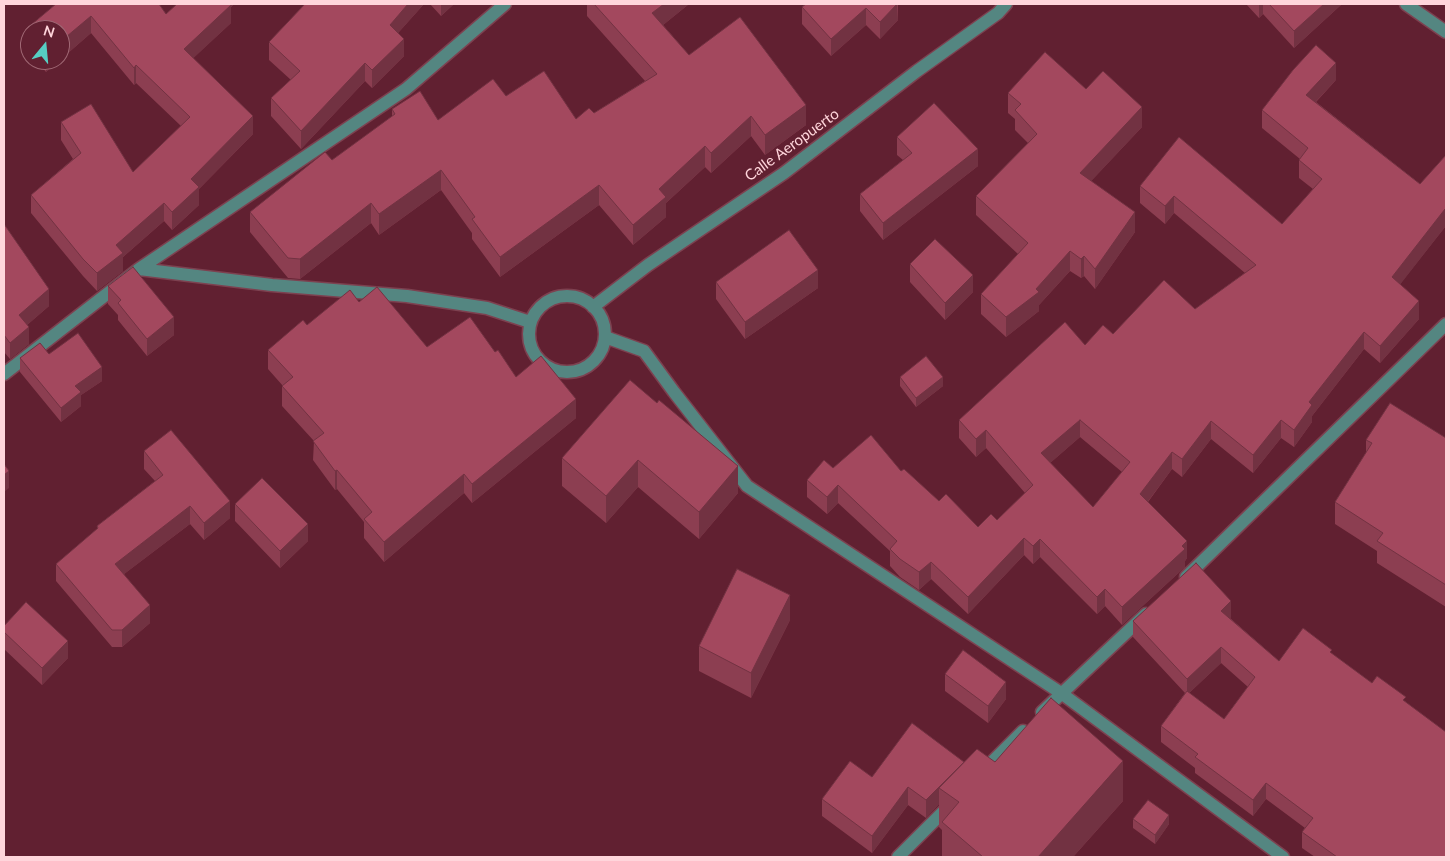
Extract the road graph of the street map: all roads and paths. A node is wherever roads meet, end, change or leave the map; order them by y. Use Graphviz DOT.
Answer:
graph roads {
  1 [pos="505,4"];
  2 [pos="1006,4"];
  3 [pos="1406,4"];
  4 [pos="1446,32"];
  5 [pos="139,269"];
  6 [pos="593,307"];
  7 [pos="530,322"];
  8 [pos="1446,324"];
  9 [pos="605,337"];
  10 [pos="4,374"];
  11 [pos="1177,586"];
  12 [pos="1155,606"];
  13 [pos="1061,693"];
  14 [pos="973,782"];
  15 [pos="959,796"];
  16 [pos="898,857"];
  17 [pos="1283,857"];
  1 -- 5 [label="street"];
  2 -- 6 [label="street, Calle Aeropuerto"];
  3 -- 4 [label="street"];
  5 -- 7 [label="street"];
  5 -- 10 [label="street"];
  6 -- 7 [label="street"];
  6 -- 9 [label="street"];
  7 -- 9 [label="street"];
  8 -- 11 [label="street"];
  9 -- 13 [label="street"];
  12 -- 13 [label="street"];
  13 -- 14 [label="street"];
  13 -- 17 [label="street"];
  15 -- 16 [label="street"];
}
